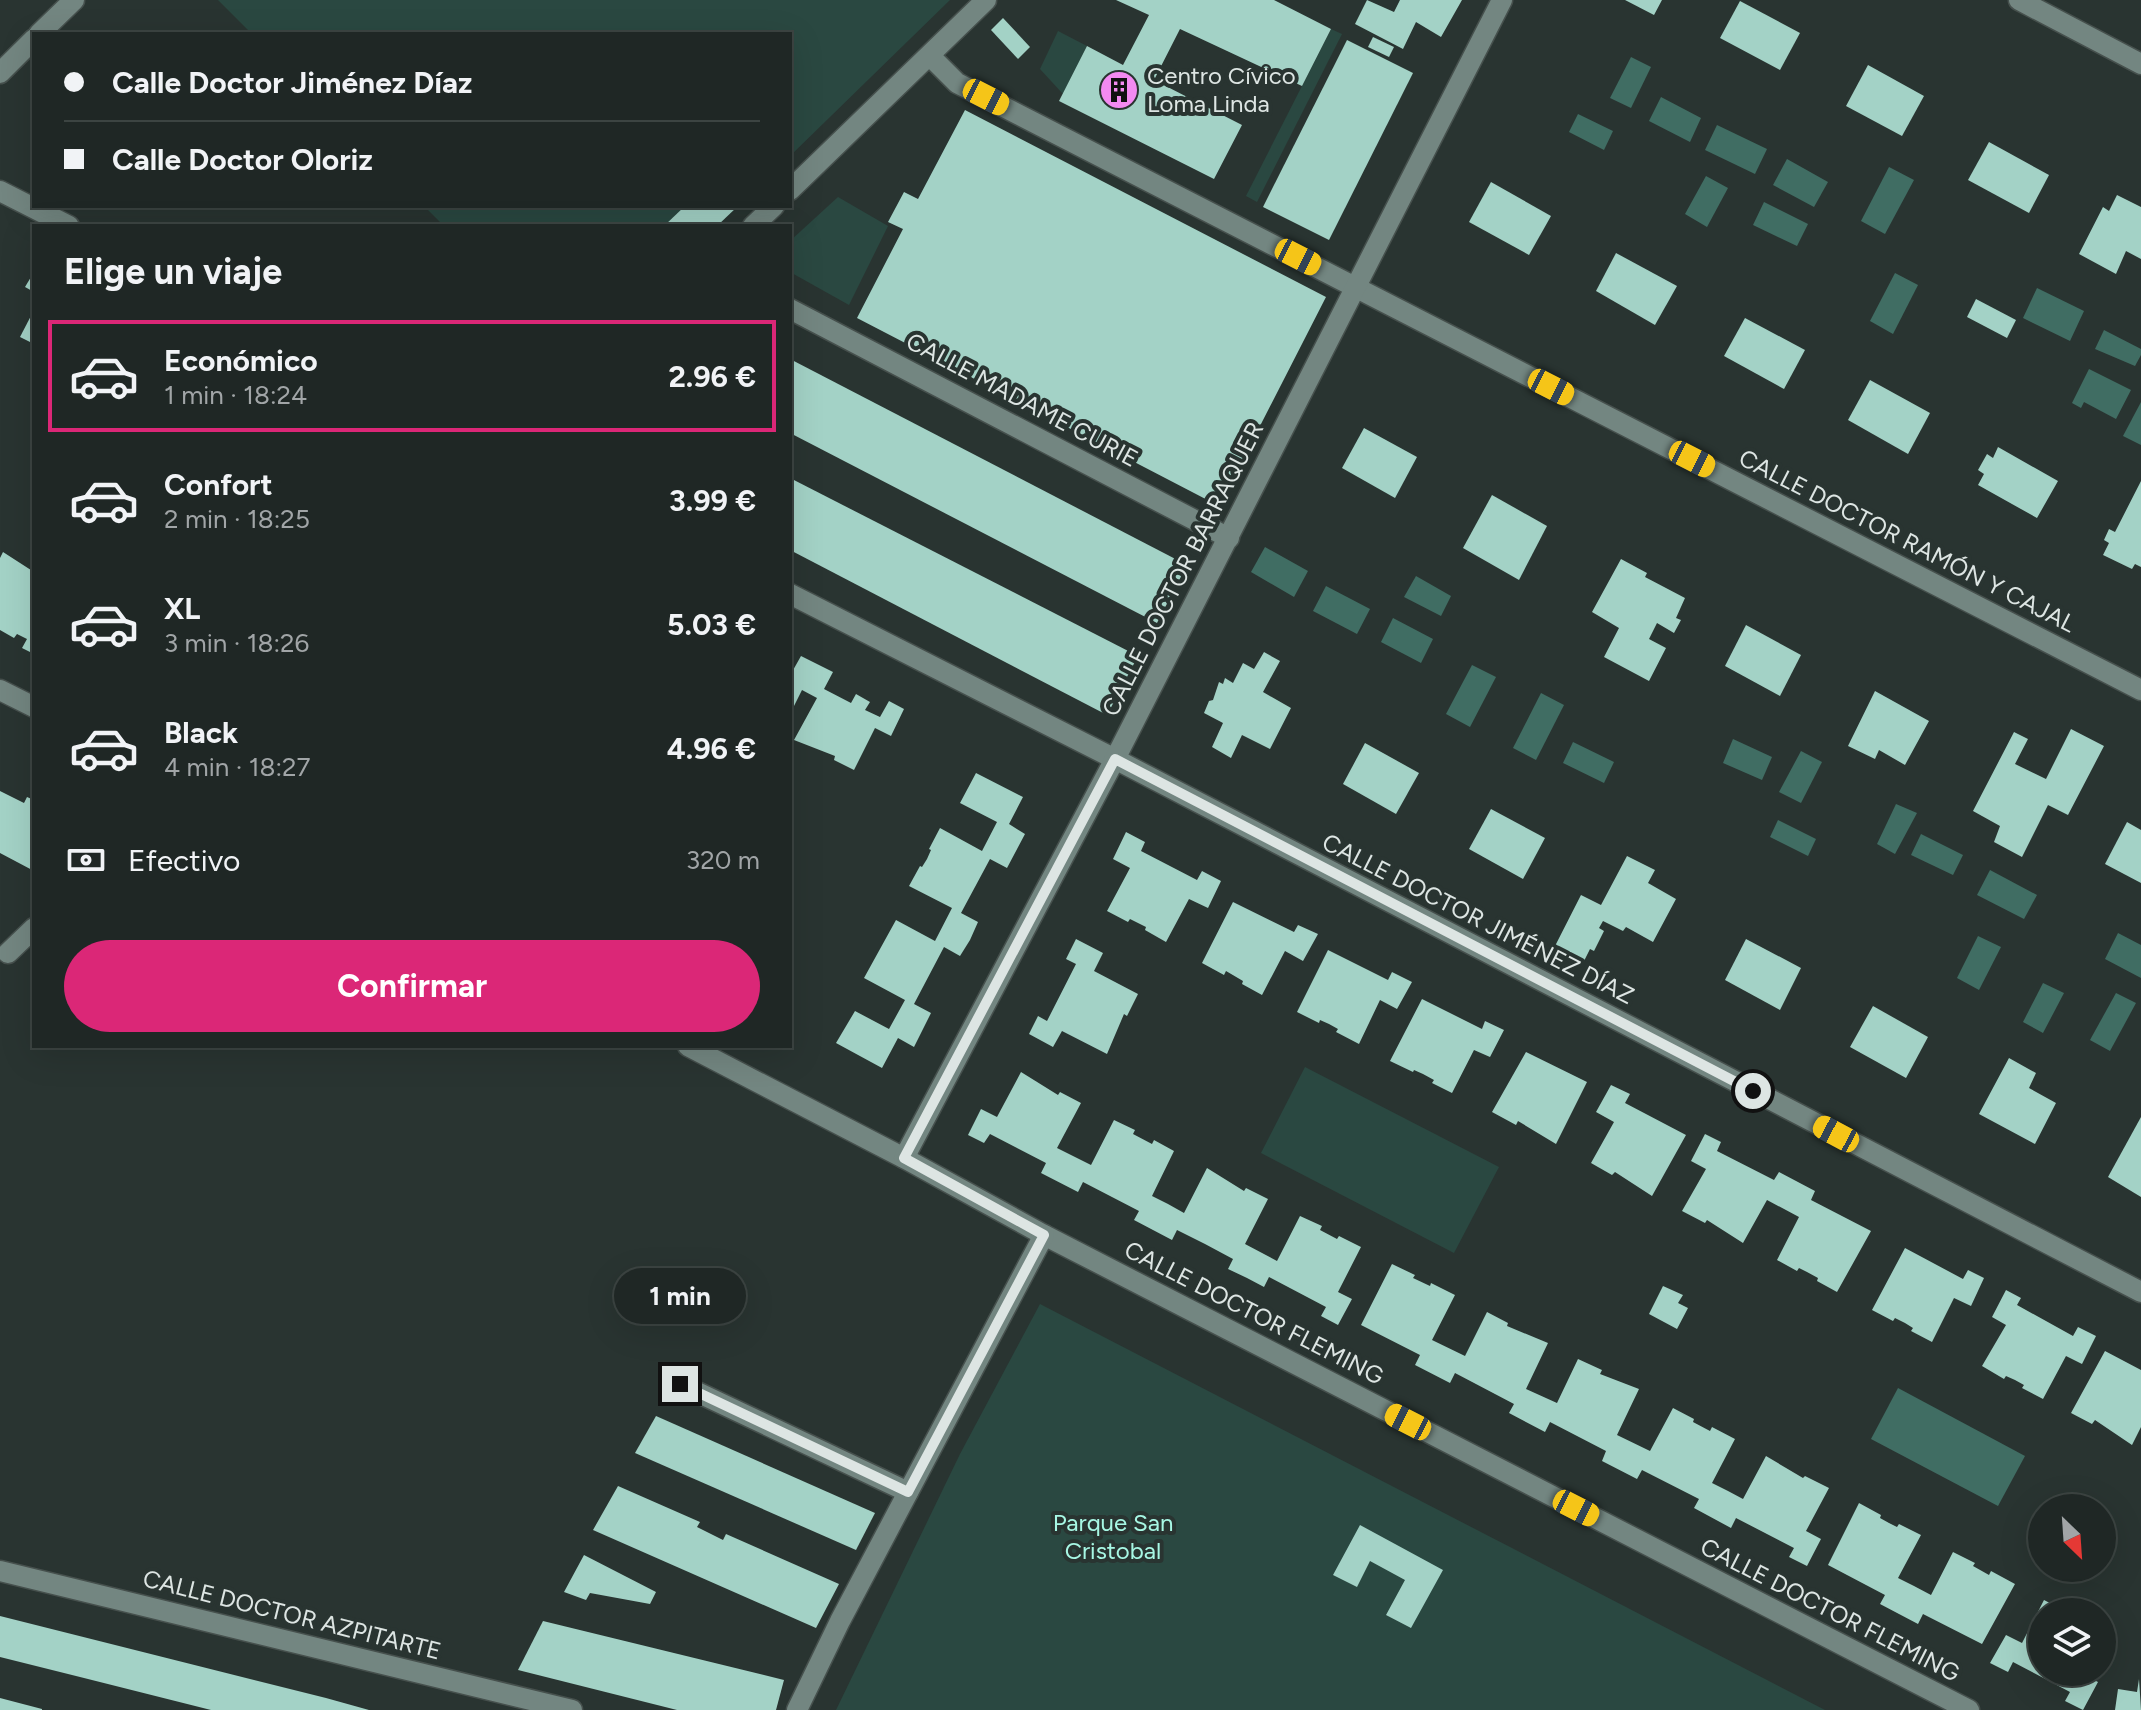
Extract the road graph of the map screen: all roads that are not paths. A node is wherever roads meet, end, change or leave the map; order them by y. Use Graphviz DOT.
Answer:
graph roads {
  1 [pos="986,0"];
  2 [pos="1502,0"];
  3 [pos="2019,0"];
  4 [pos="67,2"];
  5 [pos="41,32"];
  6 [pos="32,41"];
  7 [pos="930,56"];
  8 [pos="2141,64"];
  9 [pos="0,73"];
  10 [pos="792,188"];
  11 [pos="0,191"];
  12 [pos="32,207"];
  13 [pos="34,208"];
  14 [pos="772,208"];
  15 [pos="65,224"];
  16 [pos="755,224"];
  17 [pos="1355,286"];
  18 [pos="792,310"];
  19 [pos="1229,538"];
  20 [pos="792,595"];
  21 [pos="0,690"];
  22 [pos="2141,690"];
  23 [pos="32,706"];
  24 [pos="1115,759"];
  25 [pos="32,930"];
  26 [pos="8,953"];
  27 [pos="692,1048"];
  28 [pos="904,1158"];
  29 [pos="1044,1235"];
  30 [pos="2141,1292"];
  31 [pos="680,1384"];
  32 [pos="908,1492"];
  33 [pos="0,1571"];
  34 [pos="572,1710"];
  35 [pos="797,1710"];
  36 [pos="1969,1710"];
  1 -- 7 [label="street"];
  2 -- 17 [label="street, CALLE DOCTOR BARRAQUER"];
  3 -- 8 [label="street"];
  4 -- 5 [label="street"];
  6 -- 9 [label="street"];
  7 -- 10 [label="street"];
  7 -- 17 [label="street, CALLE DOCTOR RAMÓN Y CAJAL"];
  11 -- 12 [label="street"];
  13 -- 15 [label="street"];
  14 -- 16 [label="street"];
  17 -- 19 [label="street, CALLE DOCTOR BARRAQUER"];
  17 -- 22 [label="street, CALLE DOCTOR RAMÓN Y CAJAL"];
  18 -- 19 [label="street, CALLE MADAME CURIE"];
  19 -- 24 [label="street, CALLE DOCTOR BARRAQUER"];
  20 -- 24 [label="street, CALLE DOCTOR JIMÉNEZ DÍAZ"];
  21 -- 23 [label="street"];
  24 -- 28 [label="street, CALLE DOCTOR BARRAQUER"];
  24 -- 30 [label="street, CALLE DOCTOR JIMÉNEZ DÍAZ"];
  25 -- 26 [label="street"];
  27 -- 28 [label="street, CALLE DOCTOR FLEMING"];
  28 -- 29 [label="street, CALLE DOCTOR FLEMING"];
  29 -- 32 [label="street"];
  29 -- 36 [label="street, CALLE DOCTOR FLEMING"];
  31 -- 32 [label="street"];
  32 -- 35 [label="street"];
  33 -- 34 [label="street, CALLE DOCTOR AZPITARTE"];
}
